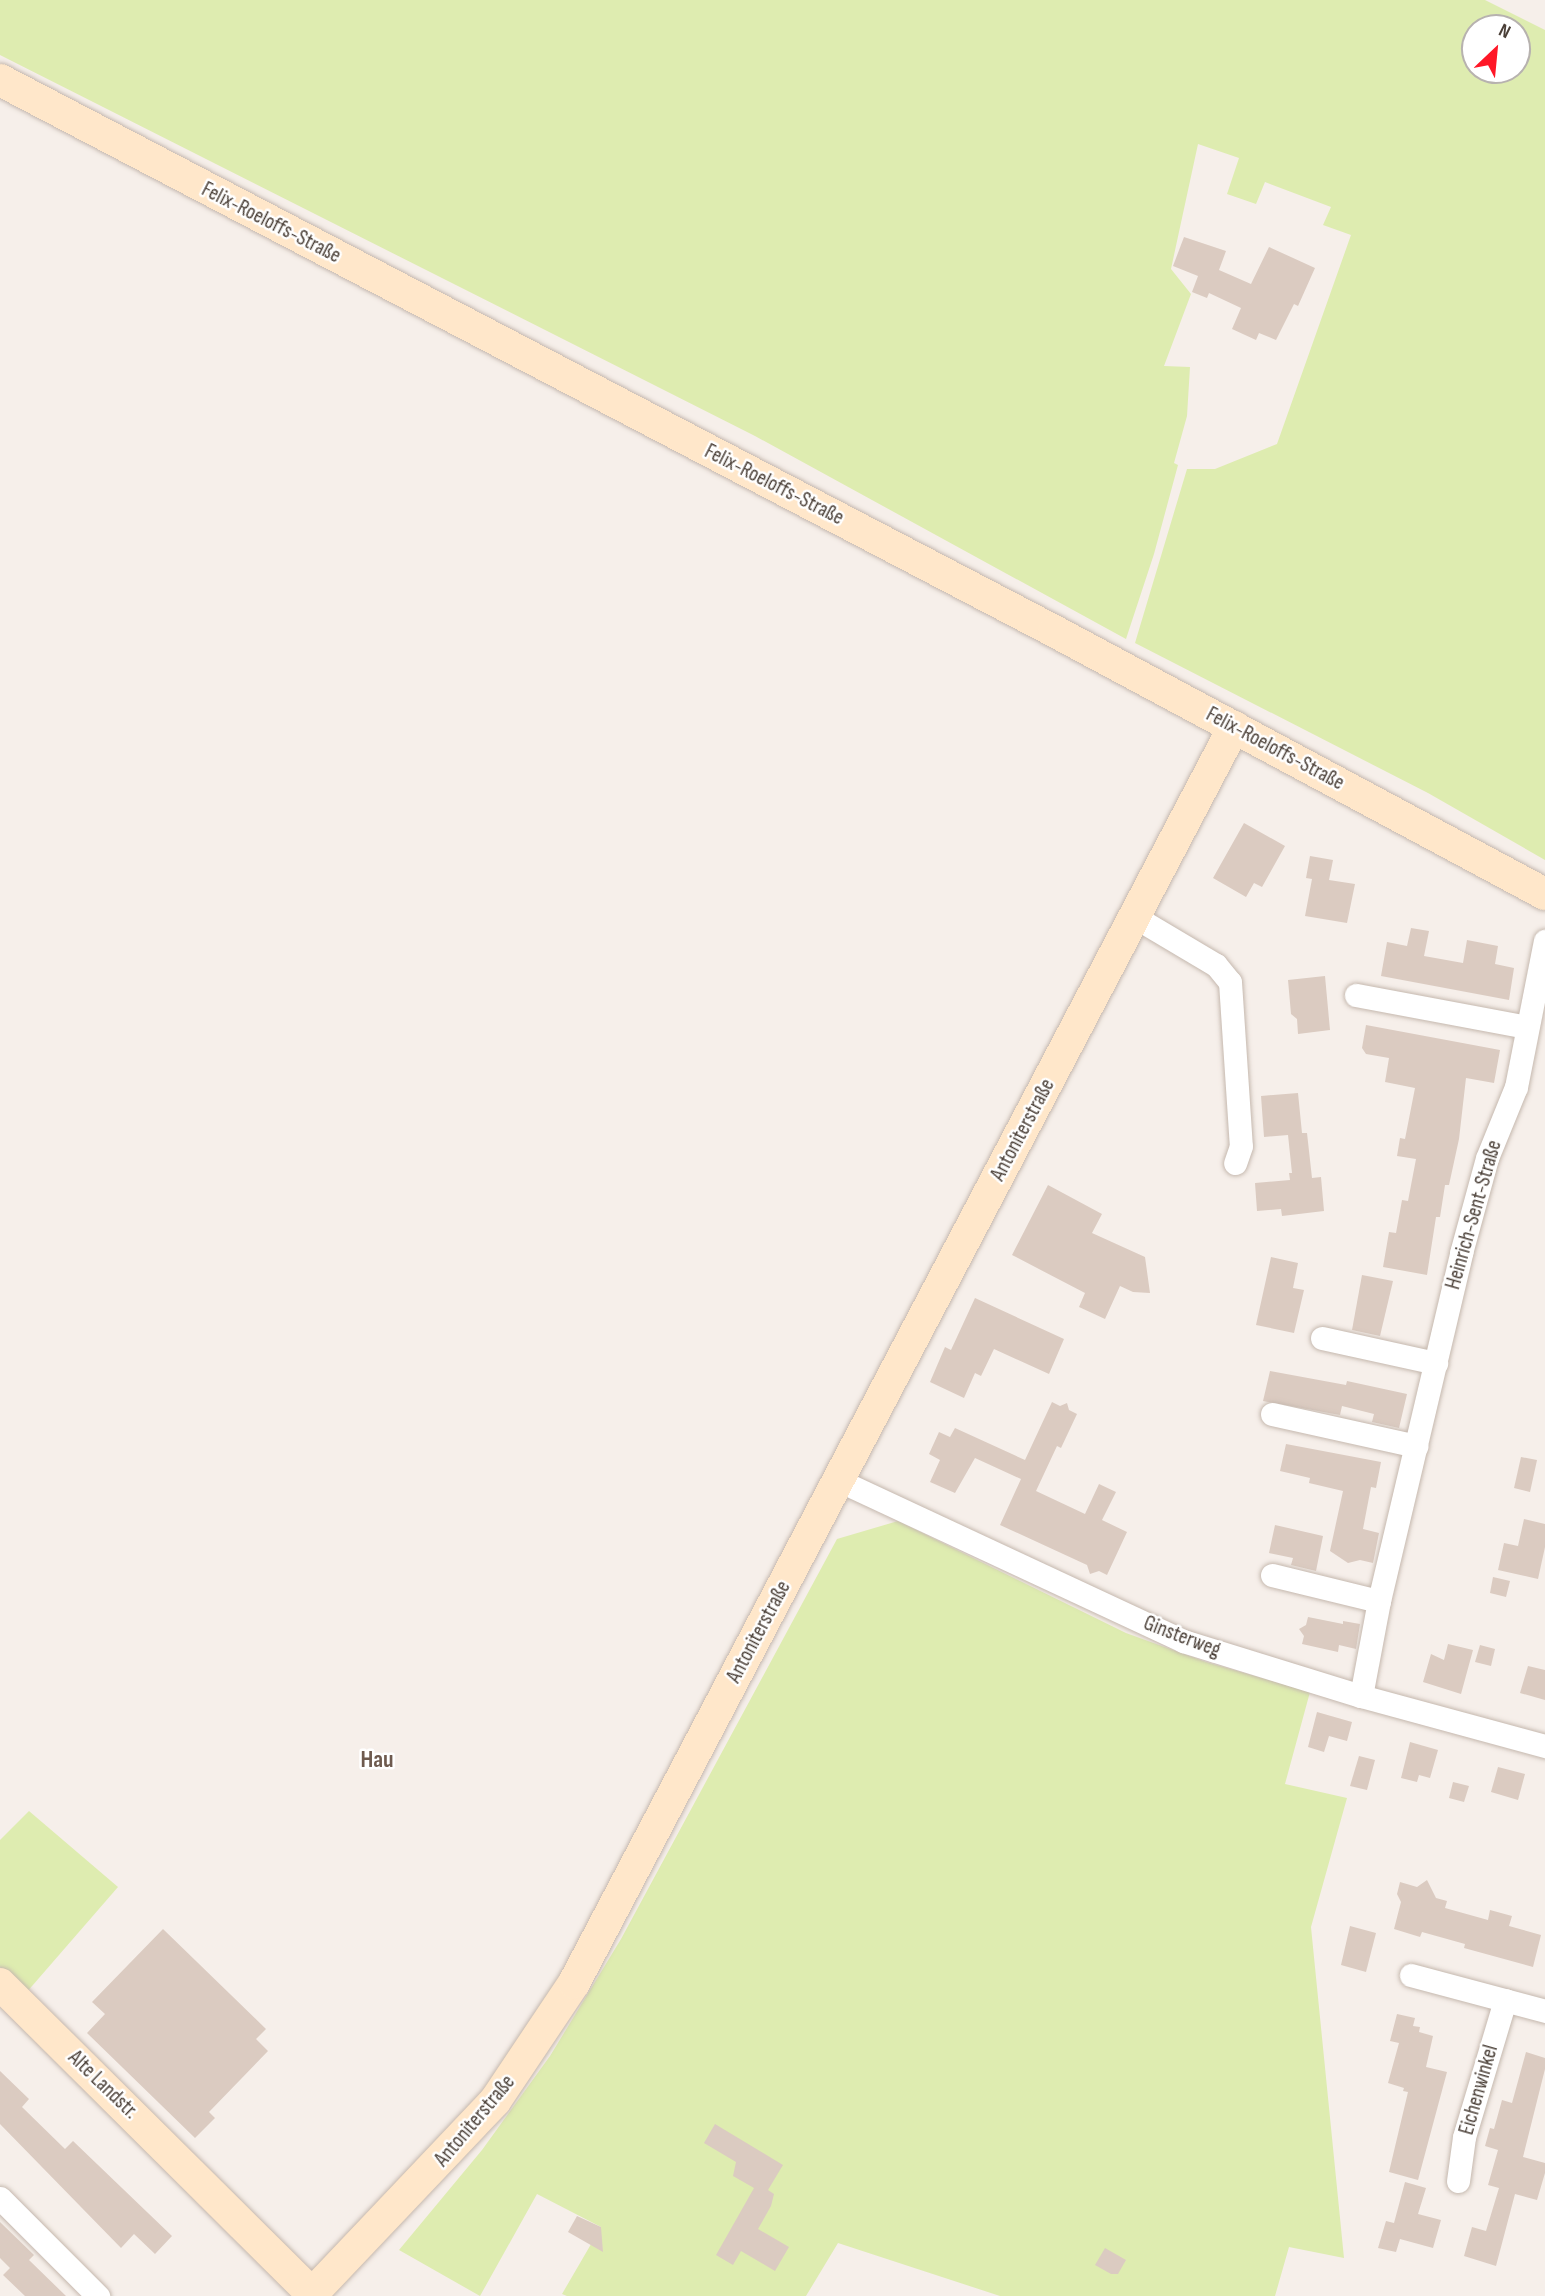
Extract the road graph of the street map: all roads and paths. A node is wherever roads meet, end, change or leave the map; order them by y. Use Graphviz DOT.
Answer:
graph roads {
  1 [pos="0,80"];
  2 [pos="1234,727"];
  3 [pos="1545,894"];
  4 [pos="1135,917"];
  5 [pos="1545,941"];
  6 [pos="1356,995"];
  7 [pos="1527,1027"];
  8 [pos="1236,1163"];
  9 [pos="1322,1338"];
  10 [pos="1436,1363"];
  11 [pos="1272,1414"];
  12 [pos="1416,1446"];
  13 [pos="838,1480"];
  14 [pos="1272,1575"];
  15 [pos="1379,1601"];
  16 [pos="1361,1696"];
  17 [pos="1545,1746"];
  18 [pos="1411,1975"];
  19 [pos="0,1984"];
  20 [pos="1505,2000"];
  21 [pos="1545,2011"];
  22 [pos="1458,2181"];
  23 [pos="0,2198"];
  24 [pos="312,2295"];
  25 [pos="98,2296"];
  1 -- 2 [label="street, Felix-Roeloffs-Straße"];
  2 -- 3 [label="street, Felix-Roeloffs-Straße"];
  2 -- 4 [label="street, Antoniterstraße"];
  4 -- 8 [label="street"];
  4 -- 13 [label="street, Antoniterstraße"];
  5 -- 7 [label="street, Heinrich-Sent-Straße"];
  6 -- 7 [label="street"];
  7 -- 10 [label="street, Heinrich-Sent-Straße"];
  9 -- 10 [label="street"];
  10 -- 12 [label="street, Heinrich-Sent-Straße"];
  11 -- 12 [label="street"];
  12 -- 15 [label="street, Heinrich-Sent-Straße"];
  13 -- 16 [label="street, Ginsterweg"];
  13 -- 24 [label="street, Antoniterstraße"];
  14 -- 15 [label="street"];
  15 -- 16 [label="street, Heinrich-Sent-Straße"];
  16 -- 17 [label="street, Ginsterweg"];
  18 -- 20 [label="street"];
  19 -- 24 [label="street, Alte Landstr."];
  20 -- 21 [label="street"];
  20 -- 22 [label="street, Eichenwinkel"];
  23 -- 25 [label="street"];
}
